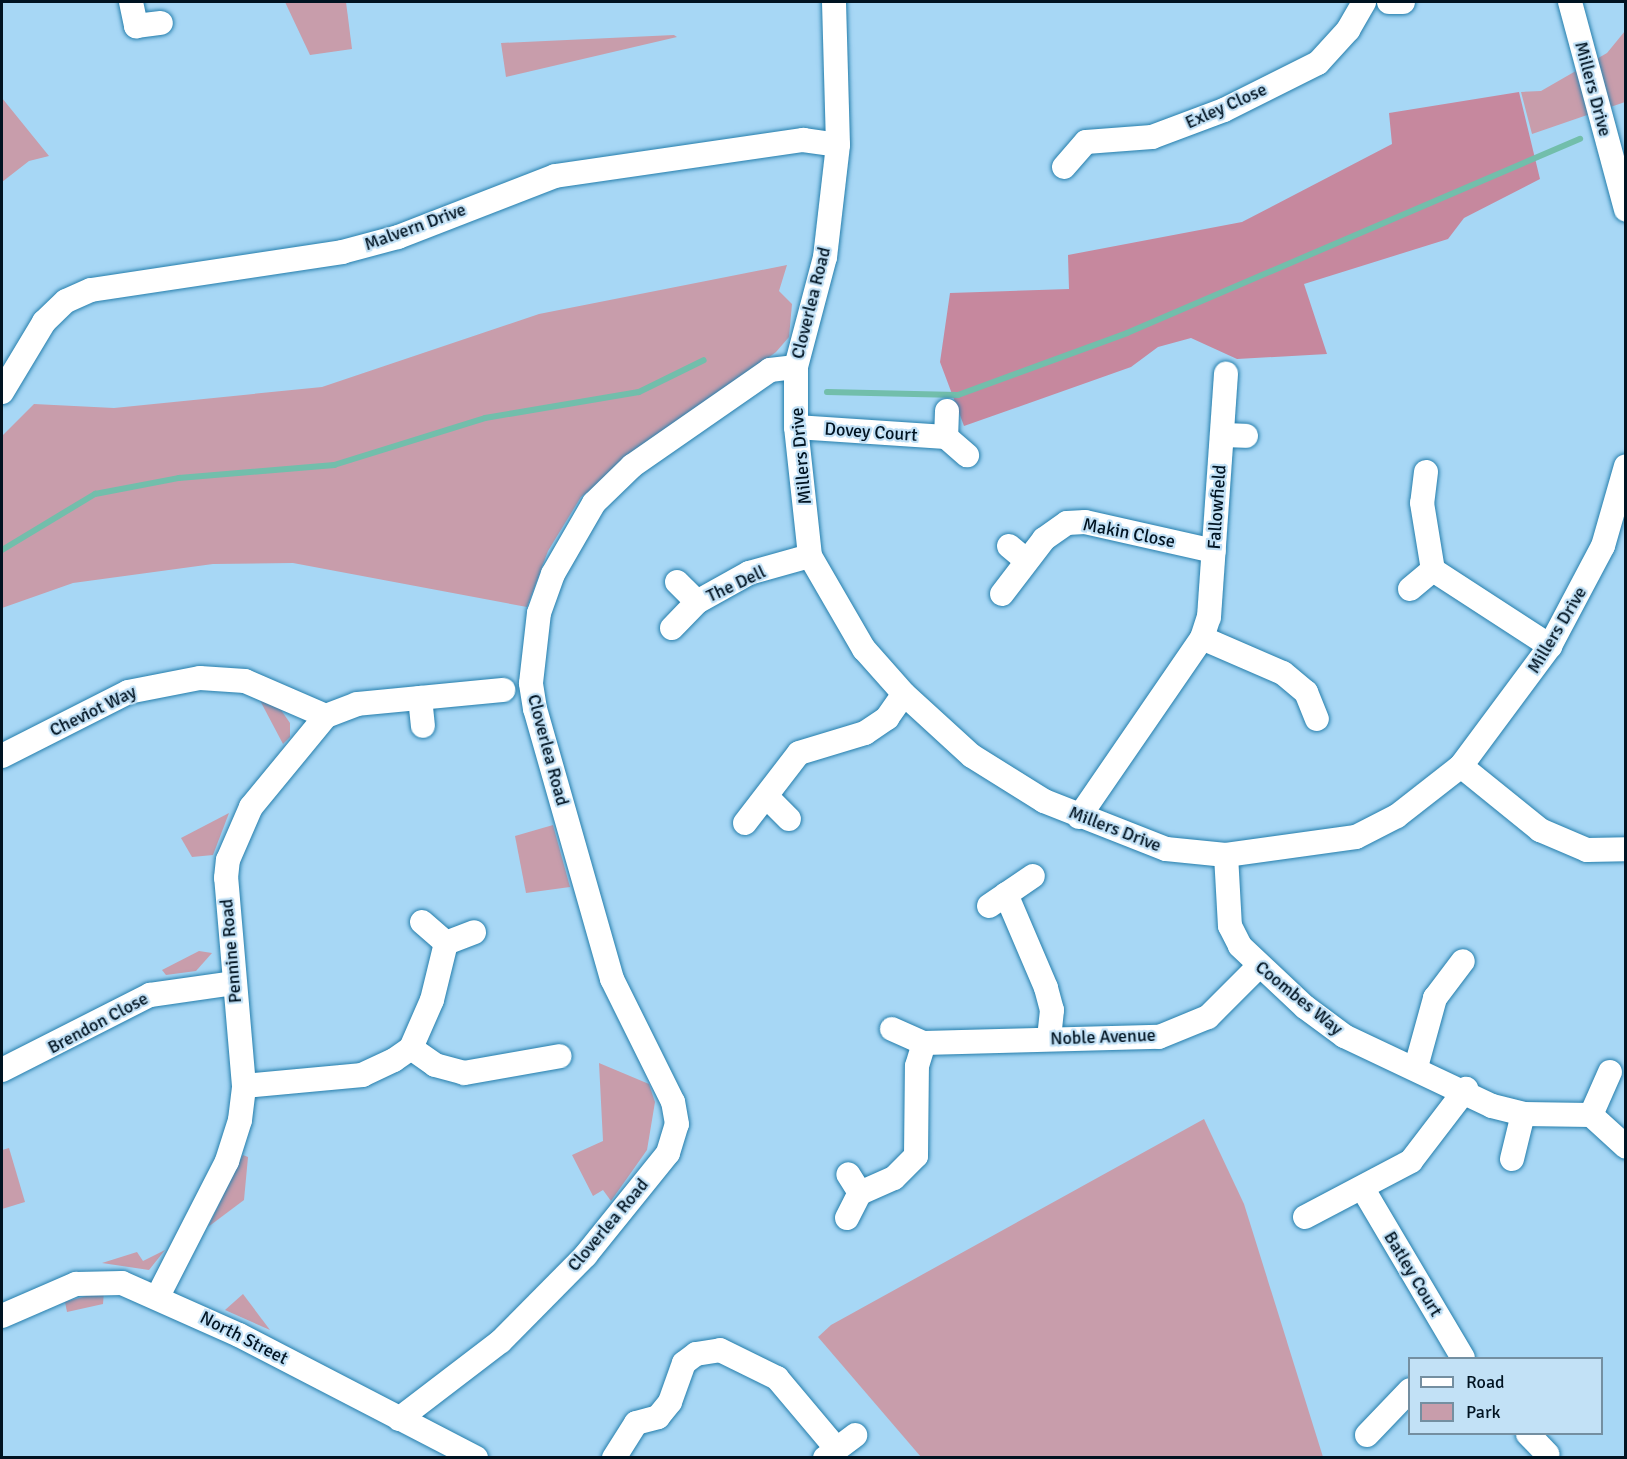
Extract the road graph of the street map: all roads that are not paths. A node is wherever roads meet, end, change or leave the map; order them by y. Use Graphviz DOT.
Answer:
graph roads {
  1 [pos="131,2"];
  2 [pos="834,2"];
  3 [pos="1364,2"];
  4 [pos="1389,2"];
  5 [pos="1403,2"];
  6 [pos="1570,2"];
  7 [pos="161,23"];
  8 [pos="837,145"];
  9 [pos="1064,167"];
  10 [pos="1626,210"];
  11 [pos="796,367"];
  12 [pos="1226,374"];
  13 [pos="2,392"];
  14 [pos="947,411"];
  15 [pos="796,427"];
  16 [pos="1222,435"];
  17 [pos="1246,436"];
  18 [pos="946,437"];
  19 [pos="967,455"];
  20 [pos="1626,466"];
  21 [pos="1426,472"];
  22 [pos="1623,496"];
  23 [pos="1215,551"];
  24 [pos="810,556"];
  25 [pos="1433,570"];
  26 [pos="677,582"];
  27 [pos="1410,589"];
  28 [pos="1002,594"];
  29 [pos="697,603"];
  30 [pos="672,628"];
  31 [pos="1202,638"];
  32 [pos="1550,646"];
  33 [pos="503,690"];
  34 [pos="904,694"];
  35 [pos="420,698"];
  36 [pos="326,716"];
  37 [pos="1317,719"];
  38 [pos="423,726"];
  39 [pos="2,756"];
  40 [pos="1461,766"];
  41 [pos="767,796"];
  42 [pos="1079,817"];
  43 [pos="789,819"];
  44 [pos="745,823"];
  45 [pos="1626,849"];
  46 [pos="1226,855"];
  47 [pos="1033,876"];
  48 [pos="422,922"];
  49 [pos="474,932"];
  50 [pos="446,944"];
  51 [pos="1463,961"];
  52 [pos="1258,967"];
  53 [pos="233,983"];
  54 [pos="892,1029"];
  55 [pos="1049,1038"];
  56 [pos="924,1043"];
  57 [pos="411,1048"];
  58 [pos="560,1056"];
  59 [pos="1416,1067"];
  60 [pos="2,1070"];
  61 [pos="1610,1072"];
  62 [pos="244,1086"];
  63 [pos="1466,1089"];
  64 [pos="1523,1114"];
  65 [pos="1591,1115"];
  66 [pos="1626,1147"];
  67 [pos="1512,1159"];
  68 [pos="1363,1189"];
  69 [pos="1305,1217"];
  70 [pos="847,1218"];
  71 [pos="158,1296"];
  72 [pos="2,1316"];
  73 [pos="1462,1357"];
  74 [pos="1408,1392"];
  75 [pos="399,1419"];
  76 [pos="1367,1435"];
  77 [pos="839,1447"];
  78 [pos="476,1458"];
  79 [pos="614,1458"];
  1 -- 7 [label="street"];
  2 -- 8 [label="street, Cloverlea Road"];
  3 -- 9 [label="street, Exley Close"];
  4 -- 5 [label="street"];
  6 -- 10 [label="street, Millers Drive"];
  8 -- 11 [label="street, Cloverlea Road"];
  8 -- 13 [label="street, Malvern Drive"];
  11 -- 15 [label="street, Millers Drive"];
  11 -- 75 [label="street, Cloverlea Road"];
  12 -- 16 [label="street, Fallowfield"];
  14 -- 18 [label="street"];
  15 -- 18 [label="street, Dovey Court"];
  15 -- 24 [label="street, Millers Drive"];
  16 -- 17 [label="street"];
  16 -- 23 [label="street, Fallowfield"];
  18 -- 19 [label="street"];
  20 -- 22 [label="street, Millers Drive"];
  21 -- 25 [label="street"];
  22 -- 32 [label="street, Millers Drive"];
  23 -- 28 [label="street, Makin Close"];
  23 -- 31 [label="street, Fallowfield"];
  24 -- 29 [label="street, The Dell"];
  24 -- 34 [label="street, Millers Drive"];
  25 -- 27 [label="street"];
  25 -- 32 [label="street"];
  26 -- 29 [label="street, The Dell"];
  29 -- 30 [label="street, The Dell"];
  31 -- 37 [label="street"];
  31 -- 42 [label="street, Fallowfield"];
  32 -- 40 [label="street, Millers Drive"];
  33 -- 35 [label="street, Pennine Road"];
  34 -- 41 [label="street"];
  34 -- 42 [label="street, Millers Drive"];
  35 -- 36 [label="street, Pennine Road"];
  35 -- 38 [label="street"];
  36 -- 39 [label="street, Cheviot Way"];
  36 -- 53 [label="street, Pennine Road"];
  40 -- 45 [label="street"];
  40 -- 46 [label="street, Millers Drive"];
  41 -- 43 [label="street"];
  41 -- 44 [label="street"];
  42 -- 46 [label="street, Millers Drive"];
  46 -- 52 [label="street, Coombes Way"];
  47 -- 55 [label="street"];
  48 -- 50 [label="street"];
  49 -- 50 [label="street"];
  50 -- 57 [label="street"];
  51 -- 59 [label="street"];
  52 -- 55 [label="street, Noble Avenue"];
  52 -- 59 [label="street, Coombes Way"];
  53 -- 60 [label="street, Brendon Close"];
  53 -- 62 [label="street, Pennine Road"];
  54 -- 56 [label="street, Noble Avenue"];
  55 -- 56 [label="street, Noble Avenue"];
  56 -- 70 [label="street"];
  57 -- 58 [label="street"];
  57 -- 62 [label="street"];
  59 -- 63 [label="street, Coombes Way"];
  61 -- 65 [label="street"];
  62 -- 71 [label="street, Pennine Road"];
  63 -- 64 [label="street, Coombes Way"];
  63 -- 68 [label="street"];
  64 -- 65 [label="street, Coombes Way"];
  64 -- 67 [label="street"];
  65 -- 66 [label="street"];
  68 -- 69 [label="street"];
  68 -- 73 [label="street, Batley Court"];
  71 -- 72 [label="street, North Street"];
  71 -- 75 [label="street, North Street"];
  74 -- 76 [label="street"];
  75 -- 78 [label="street, North Street"];
  77 -- 79 [label="street"];
}
